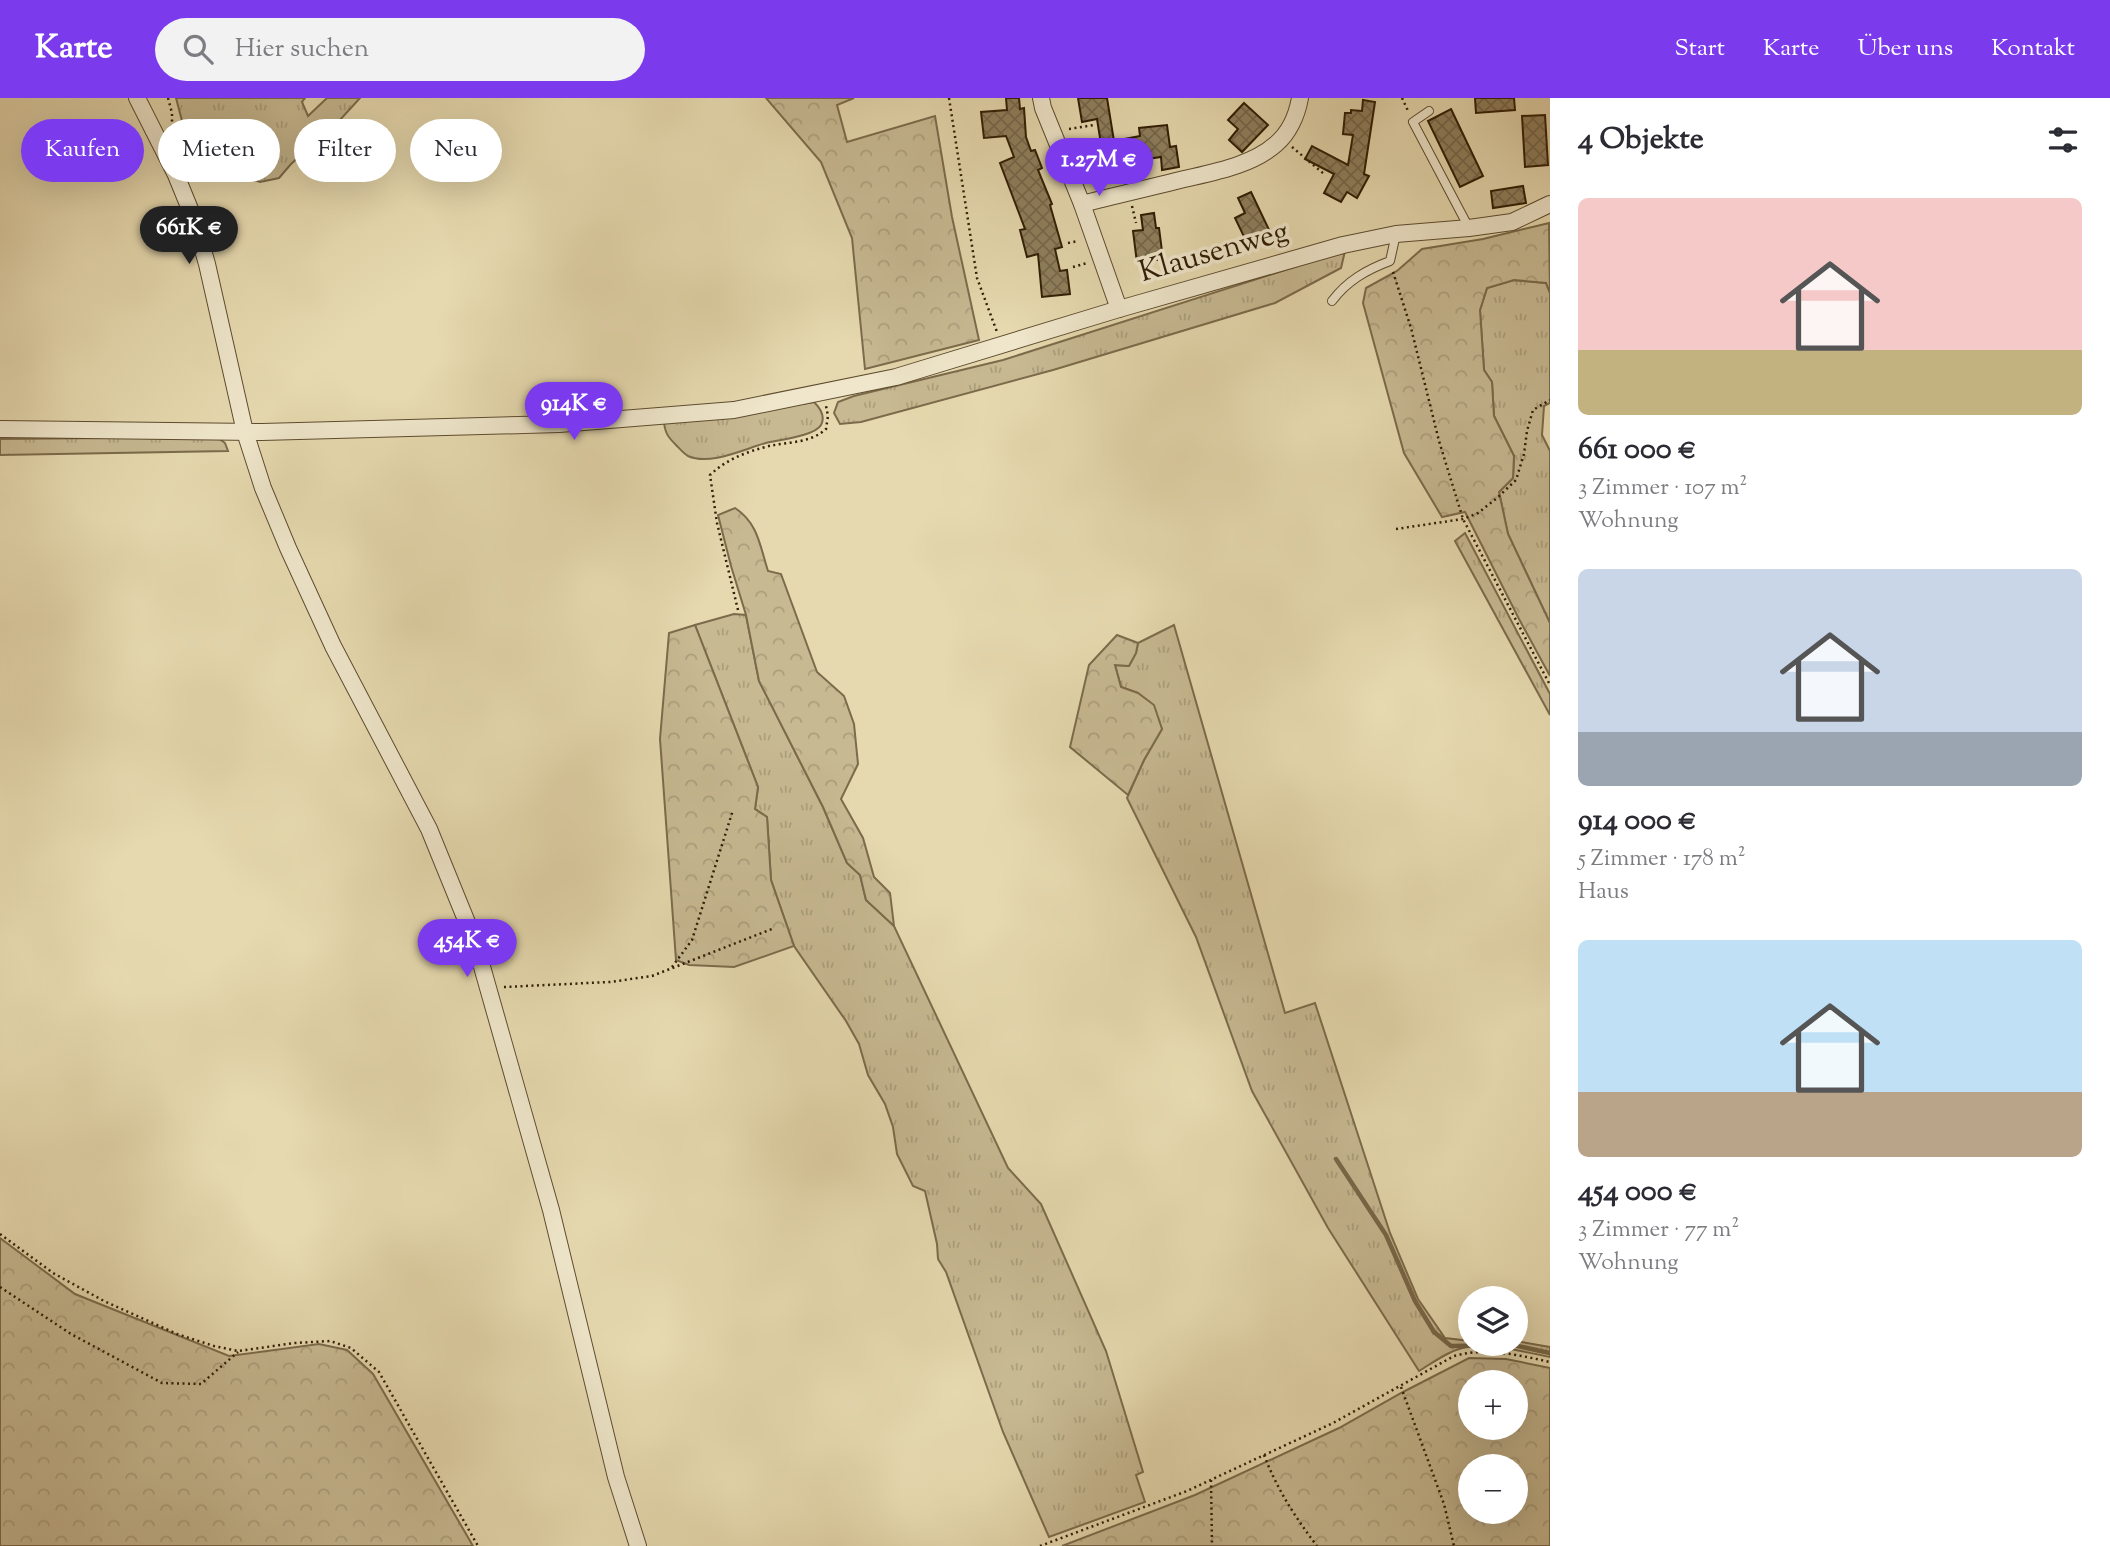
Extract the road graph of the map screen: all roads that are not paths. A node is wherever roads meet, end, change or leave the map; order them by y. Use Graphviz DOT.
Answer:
graph roads {
  1 [pos="137,98"];
  2 [pos="1041,98"];
  3 [pos="1300,98"];
  4 [pos="1429,111"];
  5 [pos="1082,204"];
  6 [pos="1550,204"];
  7 [pos="1469,228"];
  8 [pos="1396,234"];
  9 [pos="1332,301"];
  10 [pos="1119,309"];
  11 [pos="0,429"];
  12 [pos="245,432"];
  13 [pos="638,1546"];
  1 -- 12 [label="street"];
  2 -- 5 [label="street"];
  3 -- 5 [label="street"];
  4 -- 7 [label="lane"];
  5 -- 10 [label="street"];
  6 -- 7 [label="street, Klausenweg"];
  7 -- 8 [label="street, Klausenweg"];
  8 -- 9 [label="lane"];
  8 -- 10 [label="street, Klausenweg"];
  10 -- 12 [label="street, Klausenweg"];
  11 -- 12 [label="street, Klausenweg"];
  12 -- 13 [label="street"];
}
